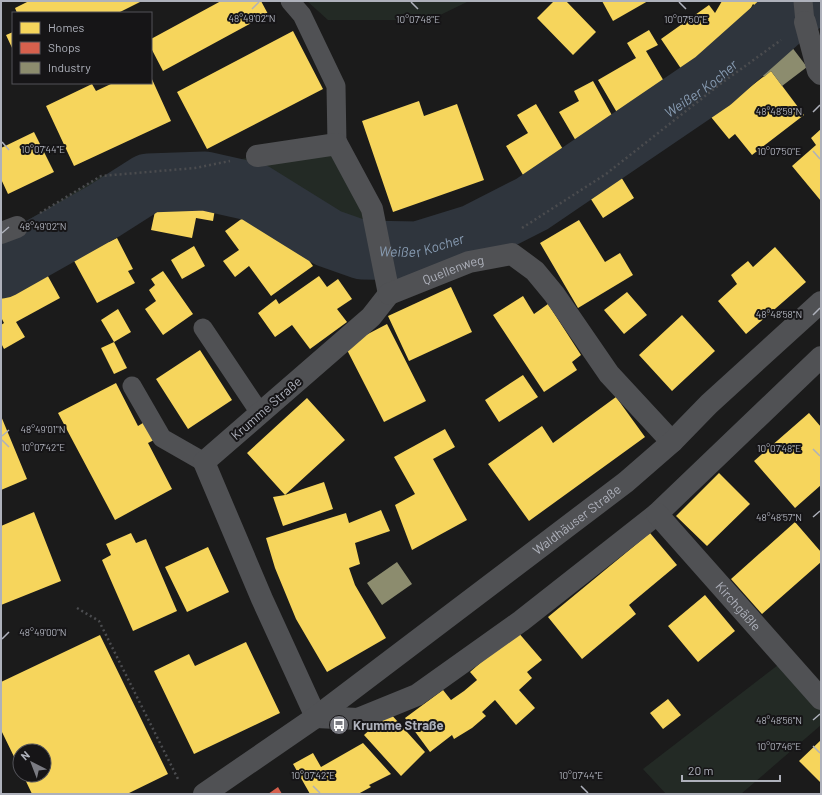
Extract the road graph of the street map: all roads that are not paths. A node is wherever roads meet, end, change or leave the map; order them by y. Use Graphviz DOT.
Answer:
graph roads {
  1 [pos="290,1"];
  2 [pos="803,1"];
  3 [pos="805,22"];
  4 [pos="821,74"];
  5 [pos="337,144"];
  6 [pos="257,156"];
  7 [pos="389,294"];
  8 [pos="821,302"];
  9 [pos="204,328"];
  10 [pos="821,357"];
  11 [pos="132,386"];
  12 [pos="260,413"];
  13 [pos="672,442"];
  14 [pos="204,462"];
  15 [pos="657,514"];
  16 [pos="821,699"];
  17 [pos="316,717"];
  18 [pos="204,794"];
  1 -- 5 [label="lane"];
  2 -- 3 [label="lane"];
  3 -- 4 [label="street"];
  5 -- 6 [label="street"];
  5 -- 7 [label="street"];
  7 -- 12 [label="street, Krumme Straße"];
  7 -- 13 [label="street, Quellenweg"];
  8 -- 13 [label="street, Waldhäuser Straße"];
  9 -- 12 [label="lane"];
  10 -- 15 [label="street"];
  11 -- 14 [label="lane"];
  12 -- 14 [label="street, Krumme Straße"];
  13 -- 17 [label="street, Waldhäuser Straße"];
  14 -- 17 [label="street"];
  15 -- 16 [label="street, Kirchgäßle"];
  15 -- 17 [label="street"];
  17 -- 18 [label="street, Waldhäuser Straße"];
}
